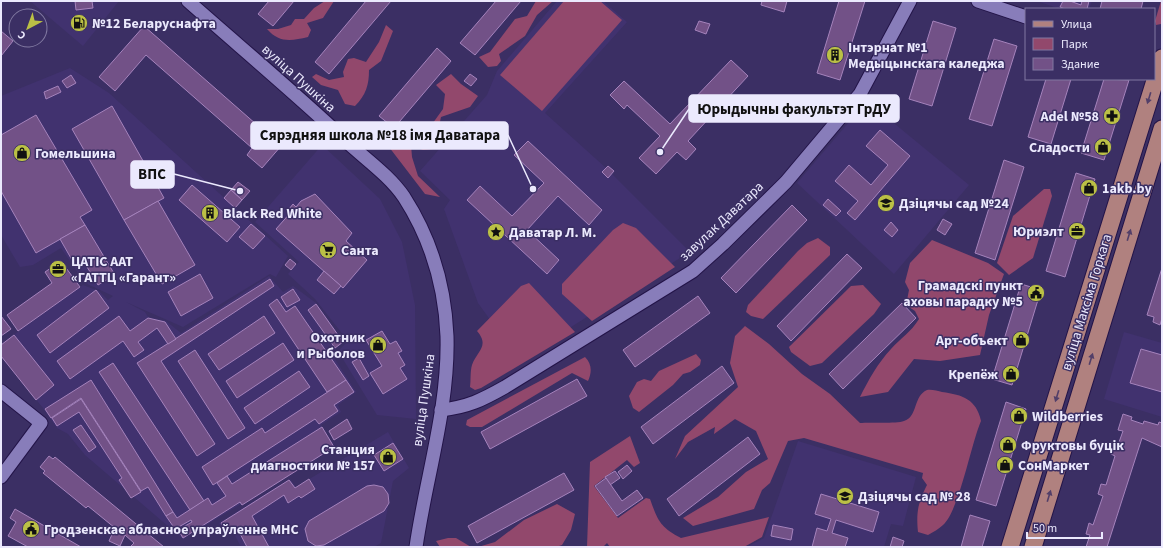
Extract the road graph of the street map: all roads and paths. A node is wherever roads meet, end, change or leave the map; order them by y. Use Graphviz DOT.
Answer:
graph roads {
  1 [pos="188,1"];
  2 [pos="910,1"];
  3 [pos="978,1"];
  4 [pos="1025,17"];
  5 [pos="1160,59"];
  6 [pos="1155,75"];
  7 [pos="1154,80"];
  8 [pos="1162,129"];
  9 [pos="1,391"];
  10 [pos="441,410"];
  11 [pos="1,477"];
  12 [pos="1018,523"];
  13 [pos="1038,530"];
  14 [pos="416,547"];
  15 [pos="1010,547"];
  16 [pos="1033,547"];
  1 -- 10 [label="street, вуліца Пушкіна"];
  2 -- 10 [label="street, завулак Даватара"];
  3 -- 4 [label="street"];
  5 -- 6 [label="main road, вуліца Максіма Горкага, one-way"];
  7 -- 12 [label="main road, вуліца Максіма Горкага, one-way"];
  13 -- 8 [label="main road, вуліца Максіма Горкага, one-way"];
  9 -- 11 [label="street"];
  10 -- 14 [label="street, вуліца Пушкіна"];
  12 -- 13 [label="main road"];
  12 -- 15 [label="main road, вуліца Максіма Горкага"];
  13 -- 16 [label="main road, вуліца Максіма Горкага"];
}
